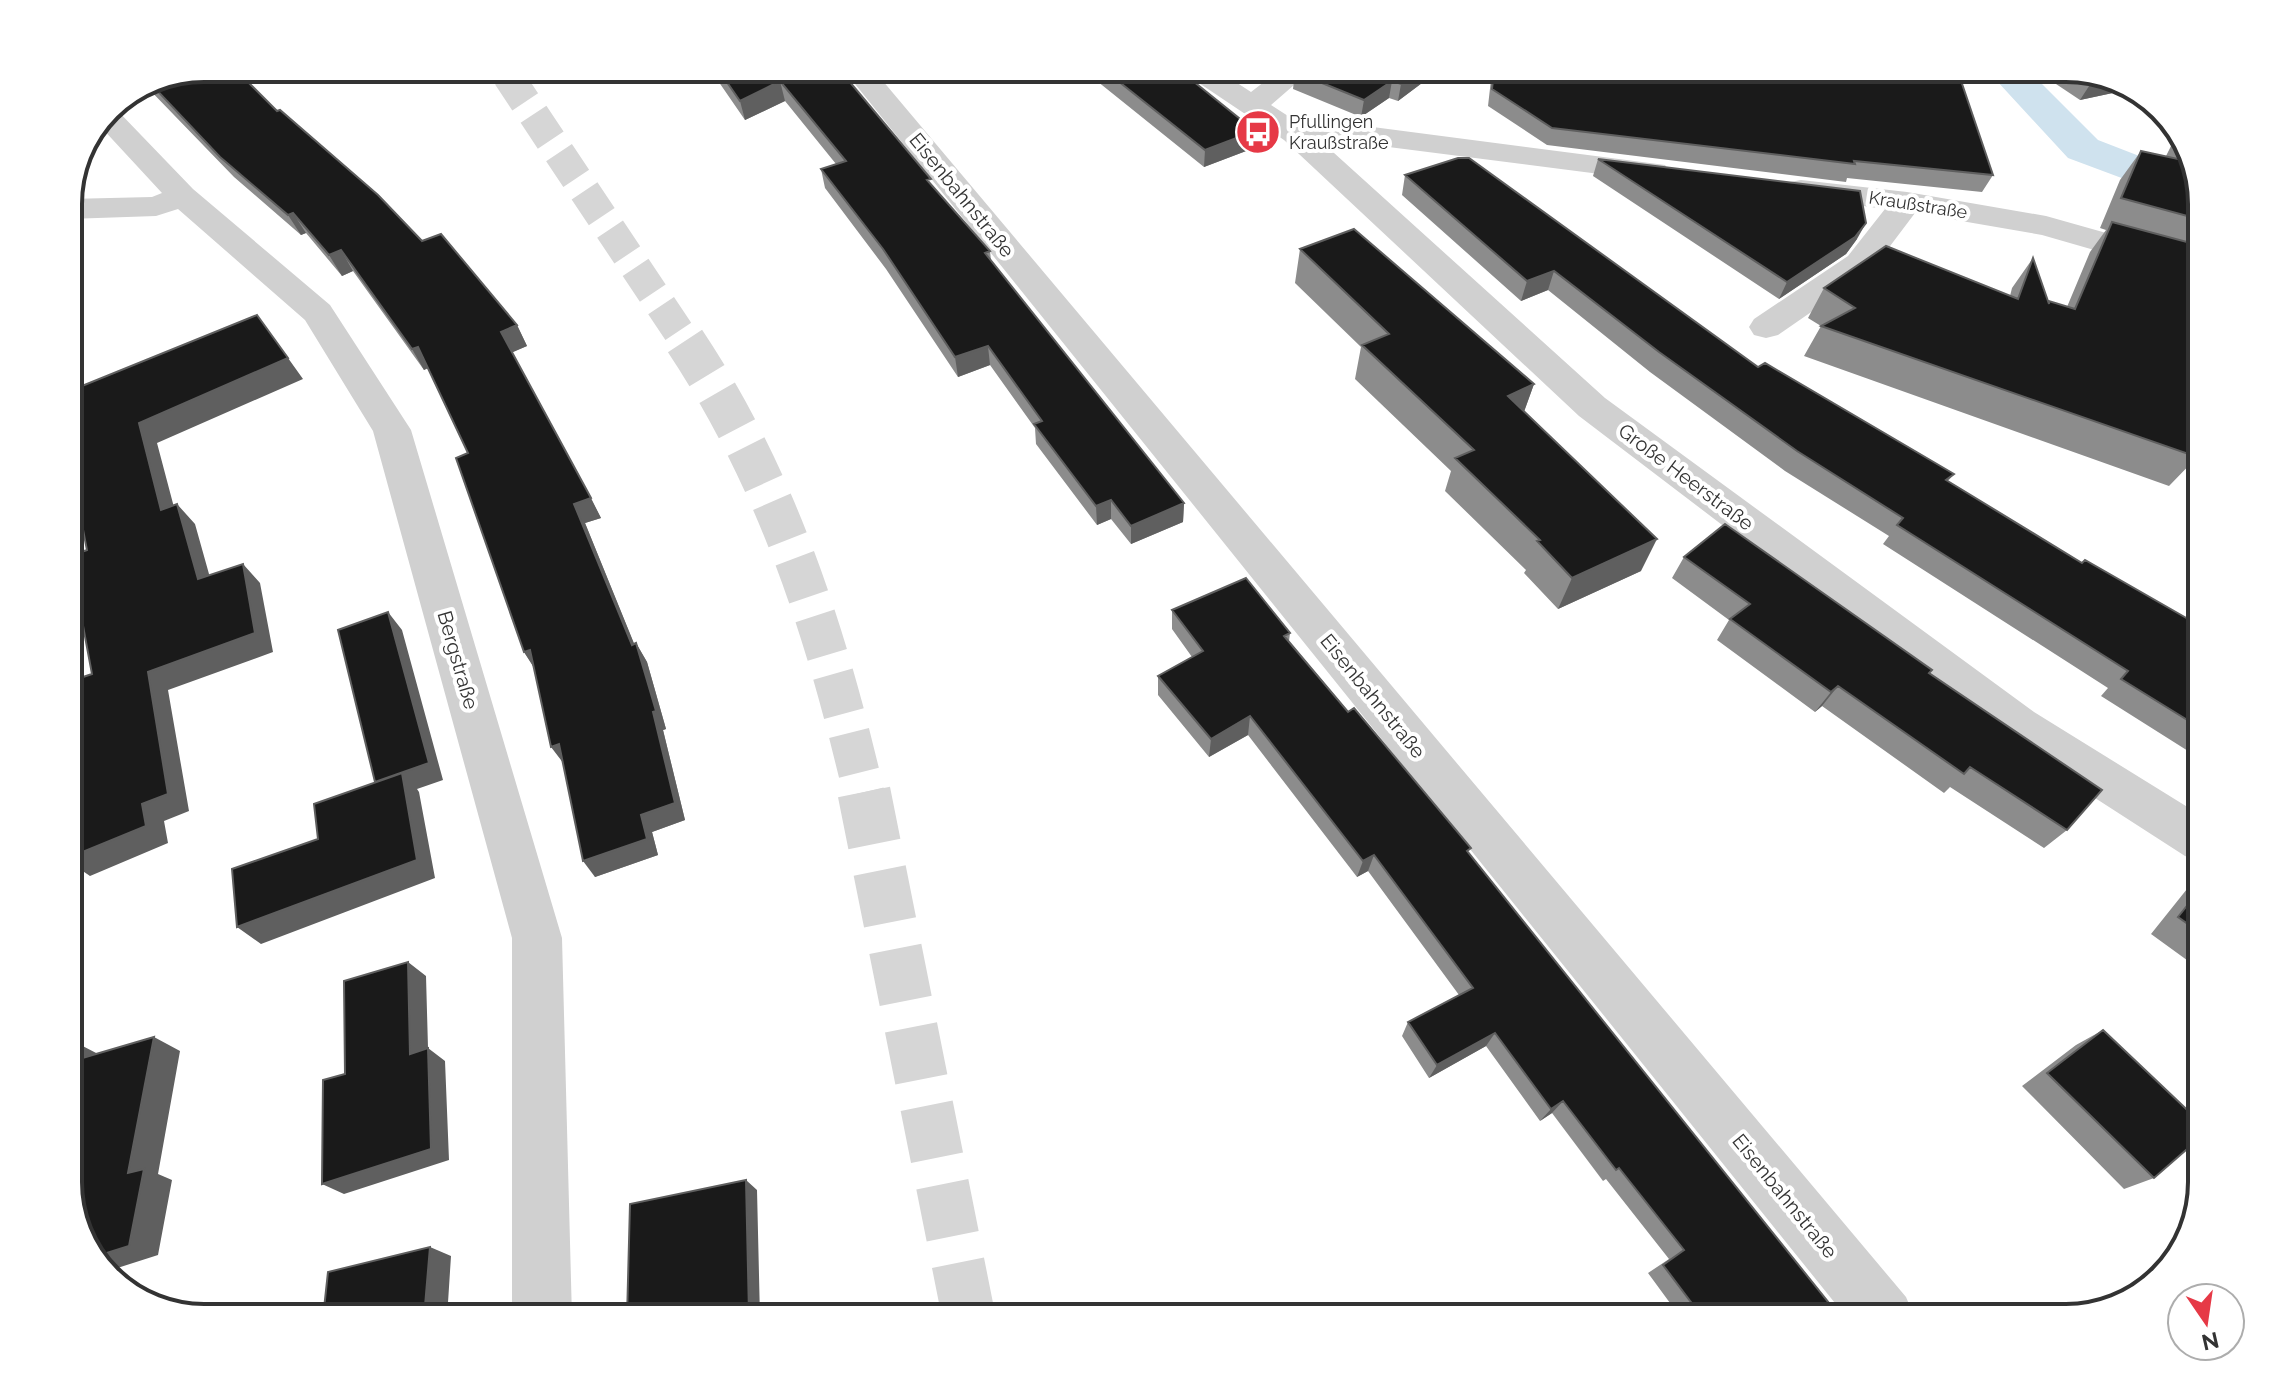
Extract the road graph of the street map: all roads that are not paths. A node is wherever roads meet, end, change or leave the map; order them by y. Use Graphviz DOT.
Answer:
graph roads {
  1 [pos="868,82"];
  2 [pos="1216,82"];
  3 [pos="1282,82"];
  4 [pos="1252,106"];
  5 [pos="114,123"];
  6 [pos="1295,134"];
  7 [pos="1686,176"];
  8 [pos="1765,185"];
  9 [pos="182,196"];
  10 [pos="1907,202"];
  11 [pos="82,209"];
  12 [pos="2188,267"];
  13 [pos="1766,327"];
  14 [pos="2188,832"];
  15 [pos="542,1304"];
  16 [pos="1873,1304"];
  1 -- 16 [label="street, Eisenbahnstraße"];
  2 -- 4 [label="street, Große Heerstraße"];
  3 -- 4 [label="street"];
  4 -- 6 [label="street, Große Heerstraße"];
  5 -- 9 [label="street, Bergstraße"];
  6 -- 7 [label="street"];
  6 -- 14 [label="street, Große Heerstraße"];
  8 -- 10 [label="street, Kraußstraße"];
  9 -- 11 [label="street"];
  9 -- 15 [label="street, Bergstraße"];
  10 -- 12 [label="street, Kraußstraße"];
  10 -- 13 [label="street"];
}
